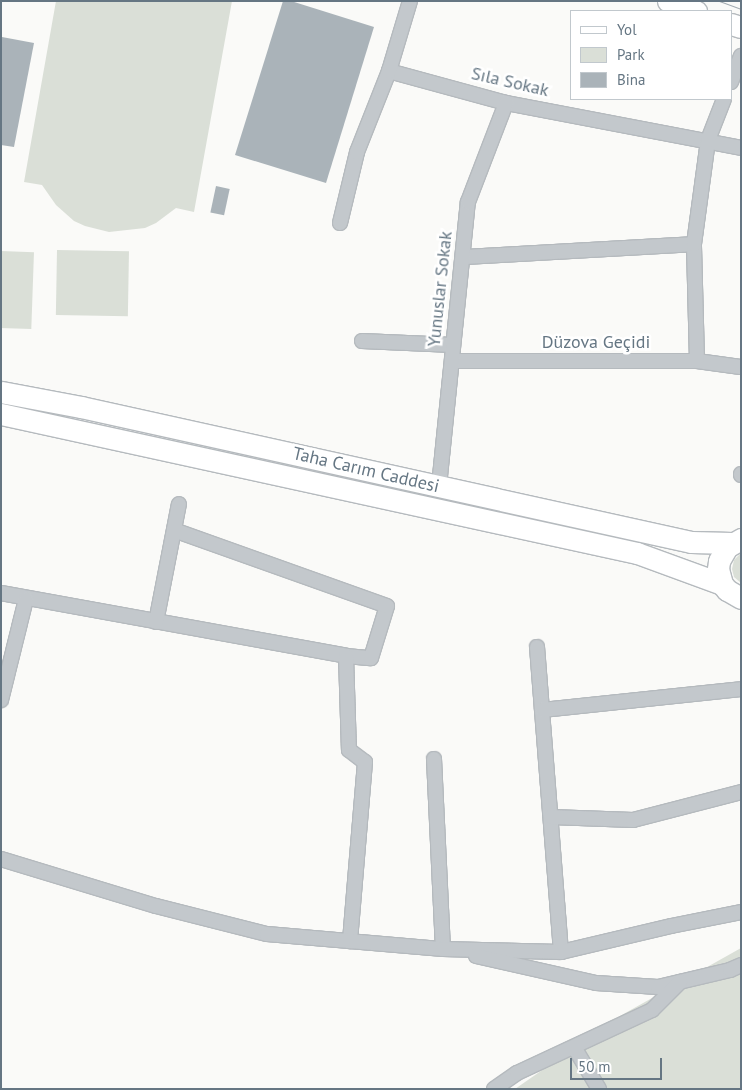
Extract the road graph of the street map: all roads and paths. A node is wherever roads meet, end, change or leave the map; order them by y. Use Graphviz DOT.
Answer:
graph roads {
  1 [pos="410,1"];
  2 [pos="668,1"];
  3 [pos="693,10"];
  4 [pos="741,56"];
  5 [pos="389,71"];
  6 [pos="732,79"];
  7 [pos="724,100"];
  8 [pos="506,103"];
  9 [pos="708,140"];
  10 [pos="741,148"];
  11 [pos="340,223"];
  12 [pos="694,244"];
  13 [pos="463,257"];
  14 [pos="362,341"];
  15 [pos="453,345"];
  16 [pos="452,361"];
  17 [pos="697,361"];
  18 [pos="741,366"];
  19 [pos="1,392"];
  20 [pos="1,414"];
  21 [pos="439,486"];
  22 [pos="179,504"];
  23 [pos="174,530"];
  24 [pos="736,541"];
  25 [pos="722,584"];
  26 [pos="1,593"];
  27 [pos="741,598"];
  28 [pos="26,599"];
  29 [pos="156,622"];
  30 [pos="537,647"];
  31 [pos="346,656"];
  32 [pos="741,689"];
  33 [pos="1,700"];
  34 [pos="542,710"];
  35 [pos="434,759"];
  36 [pos="741,792"];
  37 [pos="551,817"];
  38 [pos="1,859"];
  39 [pos="741,912"];
  40 [pos="350,941"];
  41 [pos="443,949"];
  42 [pos="561,952"];
  43 [pos="741,965"];
  44 [pos="680,982"];
  45 [pos="574,1047"];
  46 [pos="494,1089"];
  47 [pos="599,1089"];
  1 -- 5 [label="street"];
  2 -- 3 [label="main road"];
  4 -- 6 [label="street"];
  5 -- 8 [label="street, Sıla Sokak"];
  5 -- 11 [label="street"];
  7 -- 9 [label="street"];
  8 -- 9 [label="street, Sıla Sokak"];
  8 -- 13 [label="street, Yunuslar Sokak"];
  9 -- 10 [label="street, Sıla Sokak"];
  9 -- 12 [label="street"];
  12 -- 13 [label="street"];
  12 -- 17 [label="street"];
  13 -- 15 [label="street, Yunuslar Sokak"];
  14 -- 15 [label="street"];
  15 -- 16 [label="street, Yunuslar Sokak"];
  16 -- 17 [label="street, Düzova Geçidi"];
  16 -- 21 [label="street, Yunuslar Sokak"];
  17 -- 18 [label="street, Düzova Geçidi"];
  19 -- 21 [label="main road, Taha Carım Caddesi"];
  20 -- 25 [label="main road, Taha Carım Caddesi"];
  21 -- 24 [label="main road, Taha Carım Caddesi"];
  22 -- 23 [label="street"];
  23 -- 29 [label="street"];
  23 -- 31 [label="street"];
  24 -- 25 [label="main road"];
  25 -- 27 [label="main road, Taha Carım Caddesi"];
  26 -- 28 [label="street"];
  28 -- 29 [label="street"];
  28 -- 33 [label="street"];
  29 -- 31 [label="street"];
  30 -- 34 [label="street"];
  31 -- 40 [label="street"];
  32 -- 34 [label="street"];
  34 -- 37 [label="street"];
  35 -- 41 [label="street"];
  36 -- 37 [label="street"];
  37 -- 42 [label="street"];
  38 -- 40 [label="street"];
  39 -- 42 [label="street"];
  40 -- 41 [label="street"];
  41 -- 42 [label="street"];
  41 -- 44 [label="street"];
  43 -- 44 [label="street"];
  44 -- 45 [label="street"];
  45 -- 46 [label="street"];
  45 -- 47 [label="street"];
}
